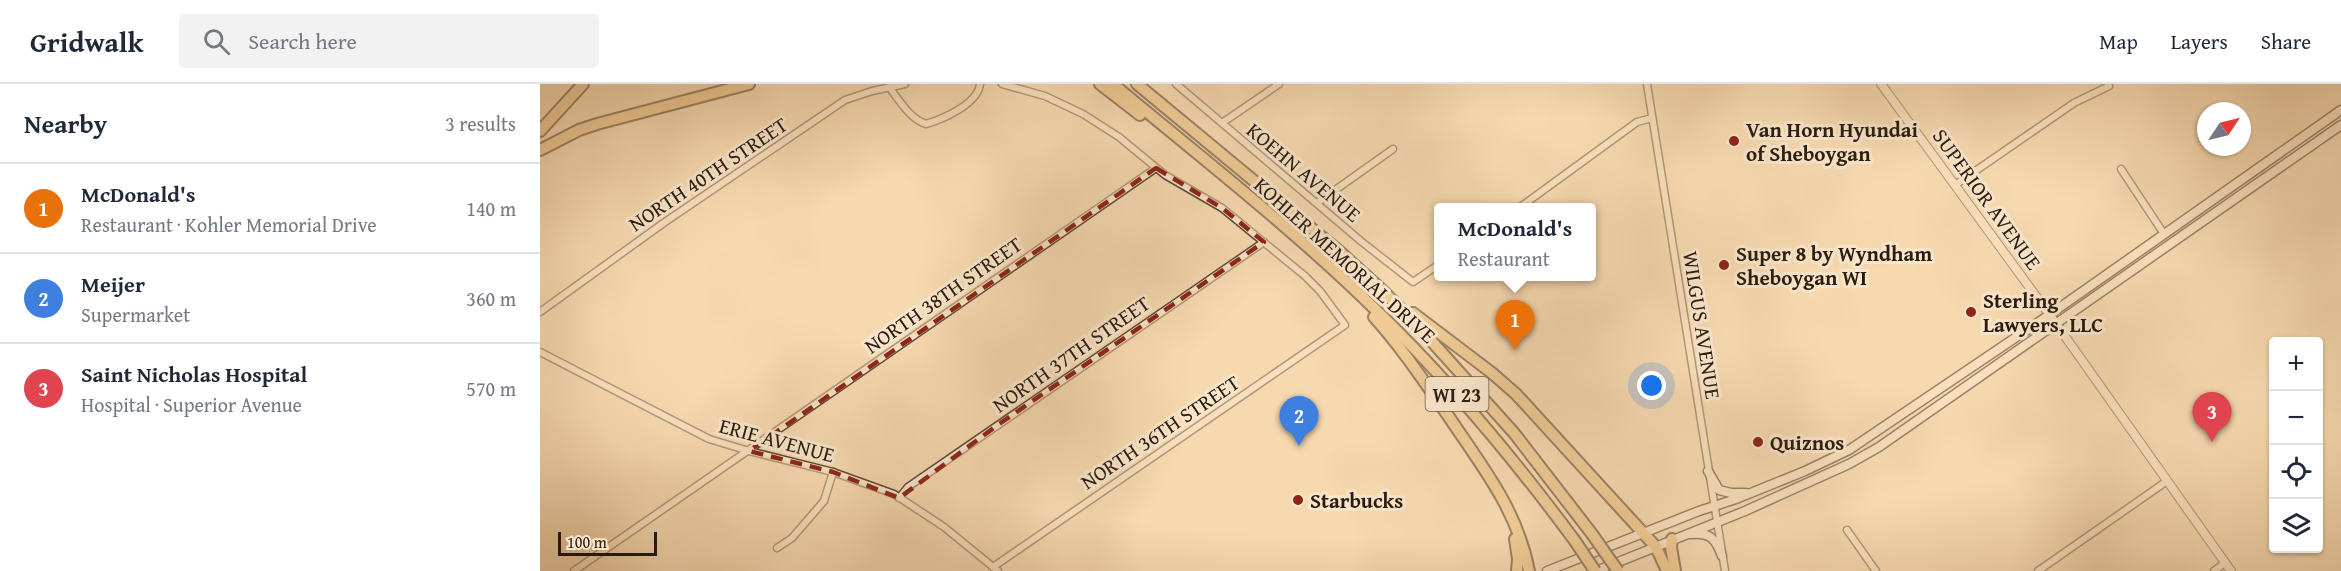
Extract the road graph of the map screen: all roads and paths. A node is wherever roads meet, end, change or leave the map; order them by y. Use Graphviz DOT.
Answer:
graph roads {
  1 [pos="583,84"];
  2 [pos="749,84"];
  3 [pos="905,84"];
  4 [pos="980,84"];
  5 [pos="1002,84"];
  6 [pos="1100,84"];
  7 [pos="1113,84"];
  8 [pos="1137,84"];
  9 [pos="1142,84"];
  10 [pos="1176,84"];
  11 [pos="1279,84"];
  12 [pos="1647,84"];
  13 [pos="1881,84"];
  14 [pos="2109,86"];
  15 [pos="889,87"];
  16 [pos="2341,110"];
  17 [pos="1652,118"];
  18 [pos="1182,121"];
  19 [pos="1222,123"];
  20 [pos="2341,125"];
  21 [pos="540,131"];
  22 [pos="1393,148"];
  23 [pos="540,150"];
  24 [pos="1198,155"];
  25 [pos="1156,168"];
  26 [pos="2121,169"];
  27 [pos="1955,185"];
  28 [pos="1317,203"];
  29 [pos="1525,203"];
  30 [pos="2164,234"];
  31 [pos="1264,242"];
  32 [pos="1324,261"];
  33 [pos="1434,268"];
  34 [pos="1383,291"];
  35 [pos="540,312"];
  36 [pos="2049,315"];
  37 [pos="2057,325"];
  38 [pos="540,352"];
  39 [pos="749,451"];
  40 [pos="1473,453"];
  41 [pos="1708,471"];
  42 [pos="833,472"];
  43 [pos="2167,481"];
  44 [pos="1755,491"];
  45 [pos="899,498"];
  46 [pos="1714,506"];
  47 [pos="1717,522"];
  48 [pos="1847,530"];
  49 [pos="1644,534"];
  50 [pos="1677,537"];
  51 [pos="1656,547"];
  52 [pos="777,548"];
  53 [pos="1722,556"];
  54 [pos="2225,563"];
  55 [pos="995,569"];
  56 [pos="574,571"];
  57 [pos="1517,571"];
  58 [pos="1529,571"];
  59 [pos="1547,571"];
  60 [pos="1596,571"];
  61 [pos="1618,571"];
  62 [pos="1667,571"];
  63 [pos="1674,571"];
  64 [pos="1725,571"];
  65 [pos="1876,571"];
  66 [pos="2038,571"];
  67 [pos="2214,571"];
  68 [pos="2230,571"];
  1 -- 21 [label="highway"];
  2 -- 23 [label="highway"];
  3 -- 15 [label="street, NORTH 40TH STREET"];
  4 -- 15 [label="street"];
  5 -- 25 [label="street"];
  6 -- 24 [label="highway"];
  7 -- 24 [label="highway, KOHLER MEMORIAL DRIVE / WI 23"];
  8 -- 18 [label="highway, KOHLER MEMORIAL DRIVE / WI 23"];
  9 -- 18 [label="highway"];
  10 -- 19 [label="street, KOEHN AVENUE"];
  11 -- 19 [label="street"];
  12 -- 17 [label="street, WILGUS AVENUE"];
  13 -- 27 [label="street, SUPERIOR AVENUE"];
  14 -- 27 [label="street"];
  15 -- 35 [label="street, NORTH 40TH STREET"];
  16 -- 30 [label="main road"];
  17 -- 29 [label="street"];
  17 -- 41 [label="street, WILGUS AVENUE"];
  18 -- 34 [label="highway, KOHLER MEMORIAL DRIVE / WI 23"];
  19 -- 28 [label="street, KOEHN AVENUE"];
  20 -- 37 [label="main road"];
  22 -- 28 [label="street"];
  24 -- 32 [label="highway, KOHLER MEMORIAL DRIVE / WI 23"];
  25 -- 31 [label="street"];
  25 -- 39 [label="street, NORTH 38TH STREET"];
  26 -- 30 [label="street"];
  27 -- 36 [label="street, SUPERIOR AVENUE"];
  28 -- 33 [label="street, KOEHN AVENUE"];
  30 -- 36 [label="main road"];
  31 -- 45 [label="street, NORTH 37TH STREET"];
  31 -- 55 [label="street, NORTH 36TH STREET"];
  32 -- 40 [label="highway"];
  32 -- 60 [label="highway, KOHLER MEMORIAL DRIVE / WI 23, bridge"];
  34 -- 49 [label="highway"];
  34 -- 61 [label="highway, KOHLER MEMORIAL DRIVE / WI 23, bridge"];
  36 -- 37 [label="street, SUPERIOR AVENUE"];
  36 -- 44 [label="main road"];
  37 -- 43 [label="street, SUPERIOR AVENUE"];
  37 -- 47 [label="main road"];
  38 -- 39 [label="street, ERIE AVENUE"];
  39 -- 42 [label="street, ERIE AVENUE"];
  39 -- 56 [label="street, NORTH 38TH STREET"];
  40 -- 57 [label="highway"];
  40 -- 58 [label="highway"];
  41 -- 44 [label="main road"];
  41 -- 46 [label="street, WILGUS AVENUE"];
  42 -- 45 [label="street, ERIE AVENUE"];
  42 -- 52 [label="street"];
  43 -- 54 [label="street, SUPERIOR AVENUE"];
  43 -- 66 [label="street"];
  44 -- 46 [label="main road"];
  45 -- 55 [label="street, ERIE AVENUE"];
  46 -- 47 [label="street, WILGUS AVENUE"];
  46 -- 49 [label="main road"];
  47 -- 50 [label="main road"];
  47 -- 53 [label="street, WILGUS AVENUE"];
  48 -- 65 [label="street"];
  49 -- 51 [label="highway"];
  49 -- 59 [label="main road"];
  50 -- 51 [label="main road"];
  50 -- 53 [label="main road"];
  50 -- 63 [label="highway"];
  51 -- 60 [label="main road"];
  51 -- 62 [label="highway"];
  53 -- 64 [label="street, WILGUS AVENUE"];
  54 -- 67 [label="street"];
  54 -- 68 [label="street, SUPERIOR AVENUE"];
}
